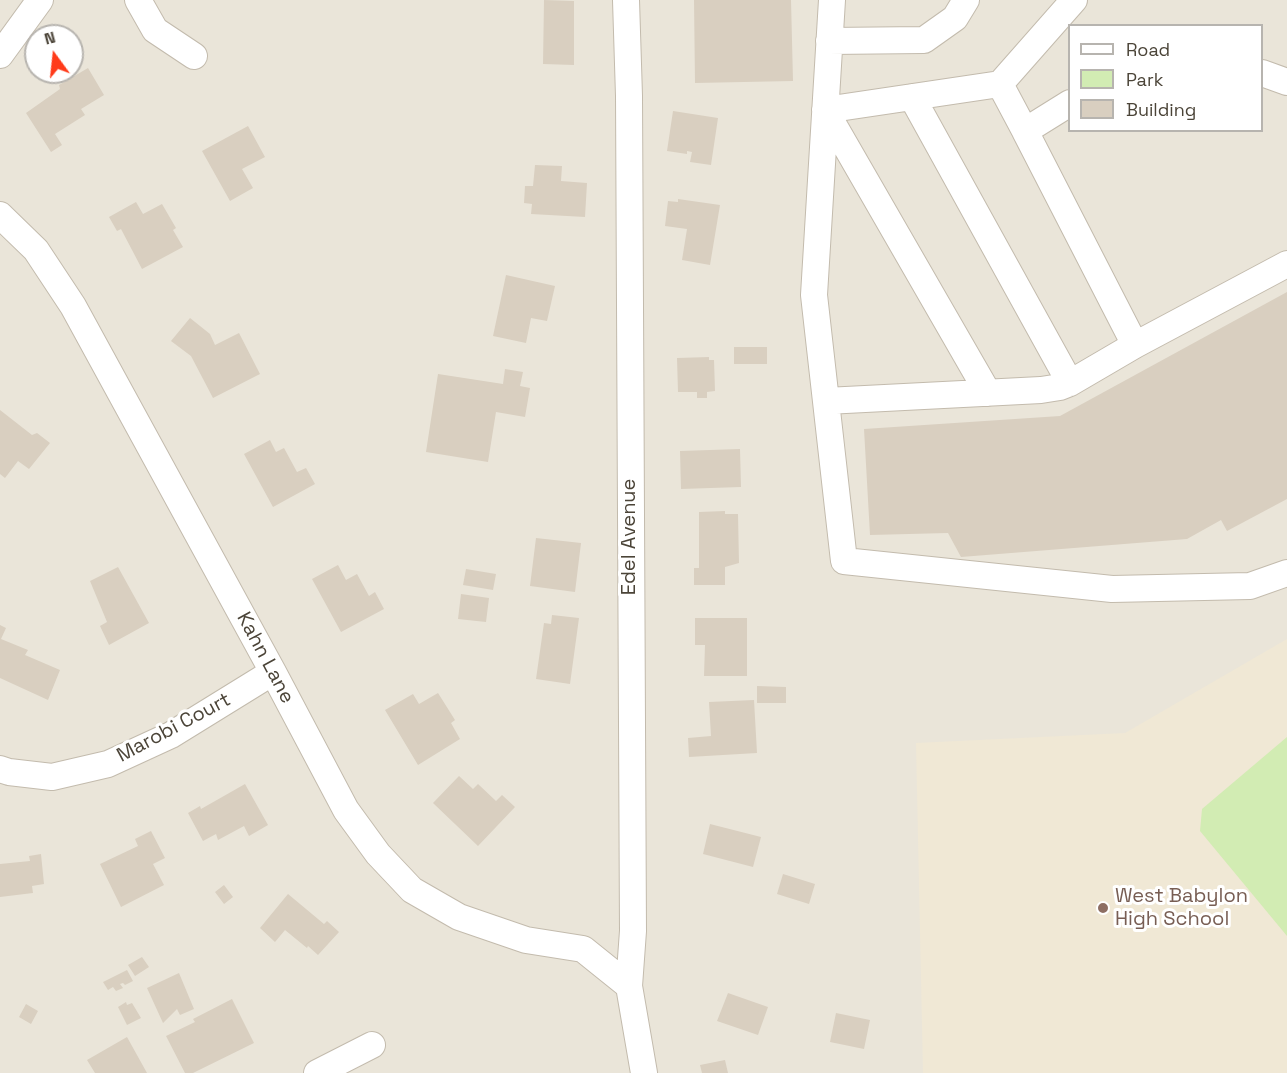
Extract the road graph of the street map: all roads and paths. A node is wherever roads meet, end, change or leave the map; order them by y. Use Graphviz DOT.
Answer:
graph roads {
  1 [pos="40,0"];
  2 [pos="138,0"];
  3 [pos="627,0"];
  4 [pos="832,0"];
  5 [pos="966,0"];
  6 [pos="1074,0"];
  7 [pos="829,41"];
  8 [pos="0,55"];
  9 [pos="195,56"];
  10 [pos="1263,73"];
  11 [pos="1287,82"];
  12 [pos="1000,84"];
  13 [pos="912,97"];
  14 [pos="1068,104"];
  15 [pos="825,110"];
  16 [pos="1025,131"];
  17 [pos="0,215"];
  18 [pos="1287,264"];
  19 [pos="1136,345"];
  20 [pos="1070,383"];
  21 [pos="988,393"];
  22 [pos="826,401"];
  23 [pos="1287,573"];
  24 [pos="273,672"];
  25 [pos="0,769"];
  26 [pos="629,986"];
  27 [pos="372,1045"];
  28 [pos="317,1073"];
  29 [pos="644,1073"];
  1 -- 8 [label="street"];
  2 -- 9 [label="street"];
  3 -- 26 [label="street, Edel Avenue"];
  4 -- 7 [label="street"];
  5 -- 7 [label="street"];
  6 -- 12 [label="street"];
  7 -- 15 [label="street"];
  10 -- 11 [label="street"];
  12 -- 13 [label="street"];
  12 -- 16 [label="street"];
  13 -- 15 [label="street"];
  13 -- 20 [label="street"];
  14 -- 16 [label="street"];
  15 -- 21 [label="street"];
  15 -- 22 [label="street"];
  16 -- 19 [label="street"];
  17 -- 24 [label="street, Kahn Lane"];
  18 -- 19 [label="street"];
  19 -- 20 [label="street"];
  20 -- 21 [label="street"];
  21 -- 22 [label="street"];
  22 -- 23 [label="street"];
  24 -- 25 [label="street, Marobi Court"];
  24 -- 26 [label="street, Kahn Lane"];
  26 -- 29 [label="street, Edel Avenue"];
  27 -- 28 [label="street"];
}
